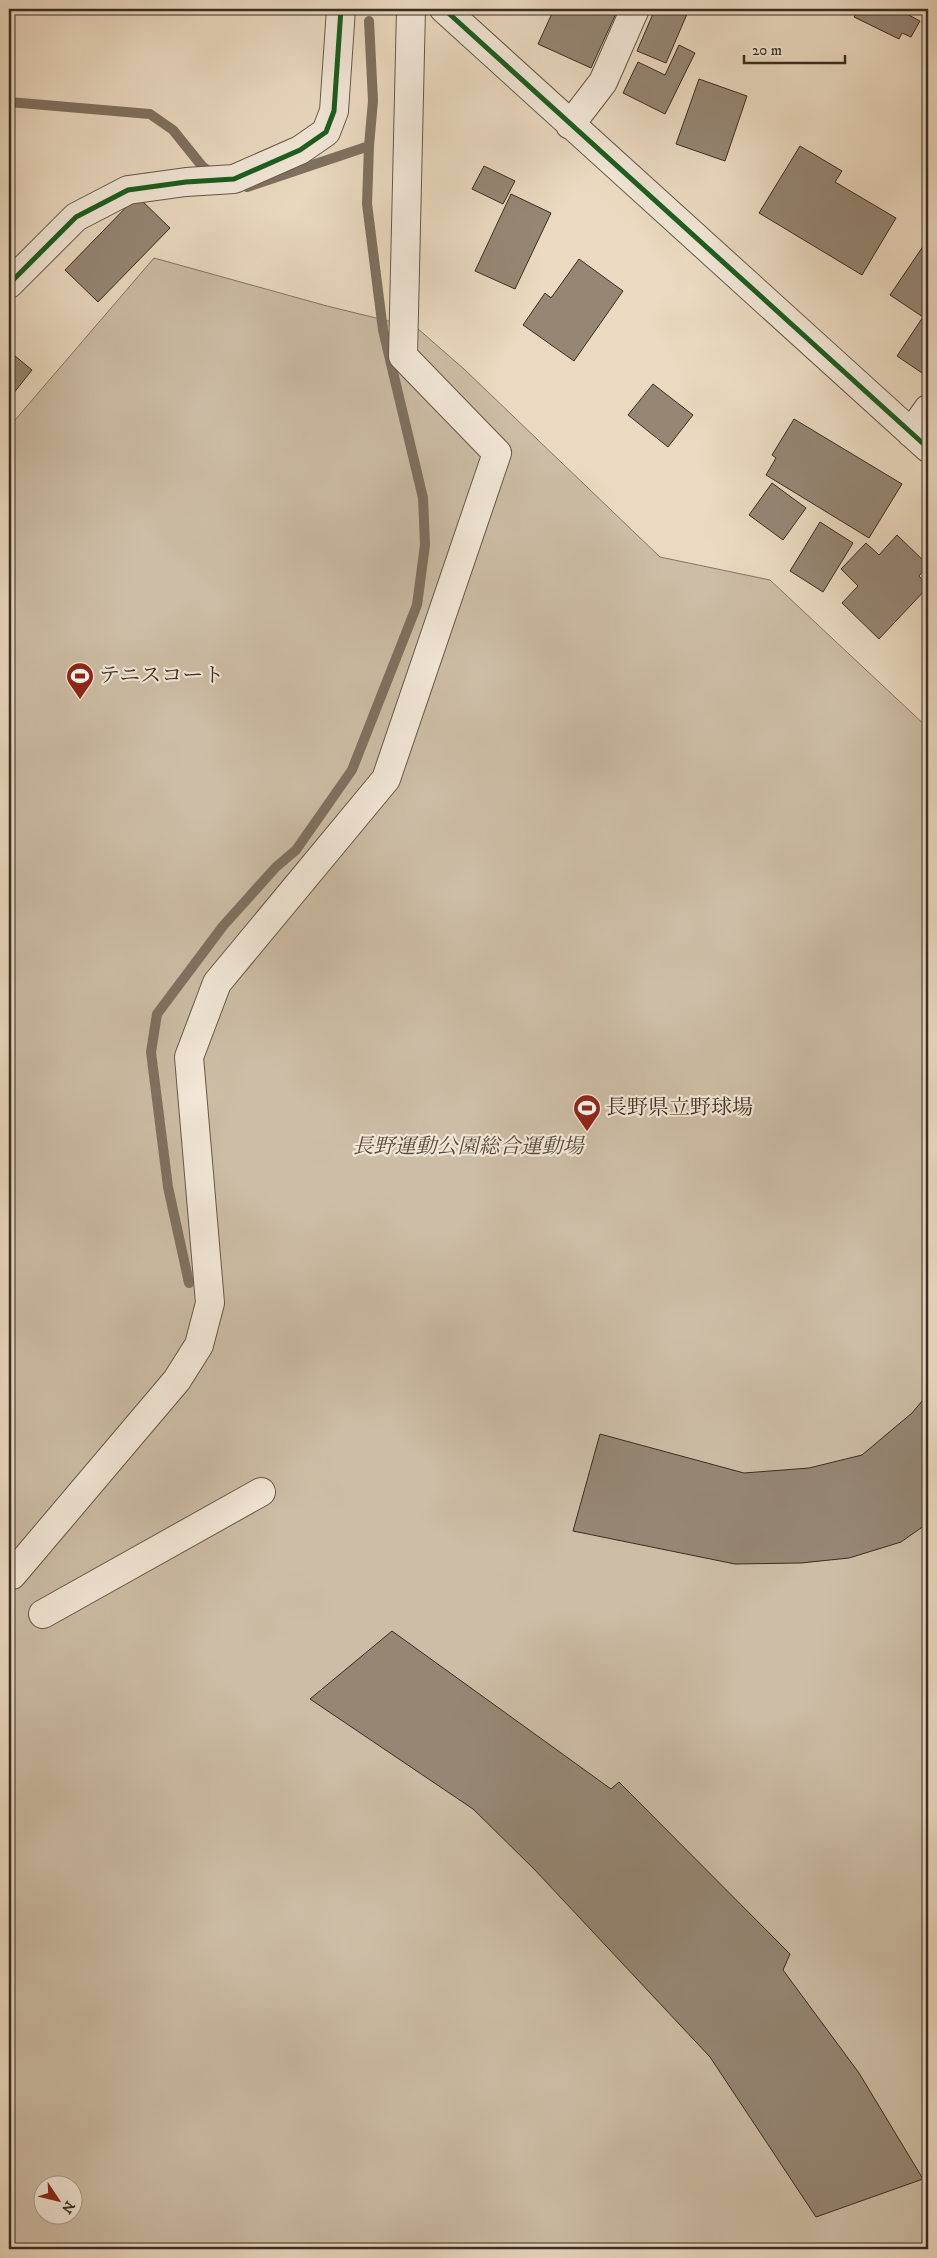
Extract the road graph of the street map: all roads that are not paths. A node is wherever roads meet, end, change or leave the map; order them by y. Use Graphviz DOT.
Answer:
graph roads {
  1 [pos="341,9"];
  2 [pos="411,9"];
  3 [pos="444,9"];
  4 [pos="635,9"];
  5 [pos="570,125"];
  6 [pos="9,284"];
  7 [pos="928,409"];
  8 [pos="920,441"];
  9 [pos="261,1492"];
  10 [pos="12,1576"];
  11 [pos="43,1614"];
  1 -- 6 [label="street"];
  2 -- 10 [label="street"];
  3 -- 5 [label="street"];
  4 -- 5 [label="street"];
  5 -- 8 [label="street"];
  7 -- 8 [label="street"];
  9 -- 11 [label="street"];
}
